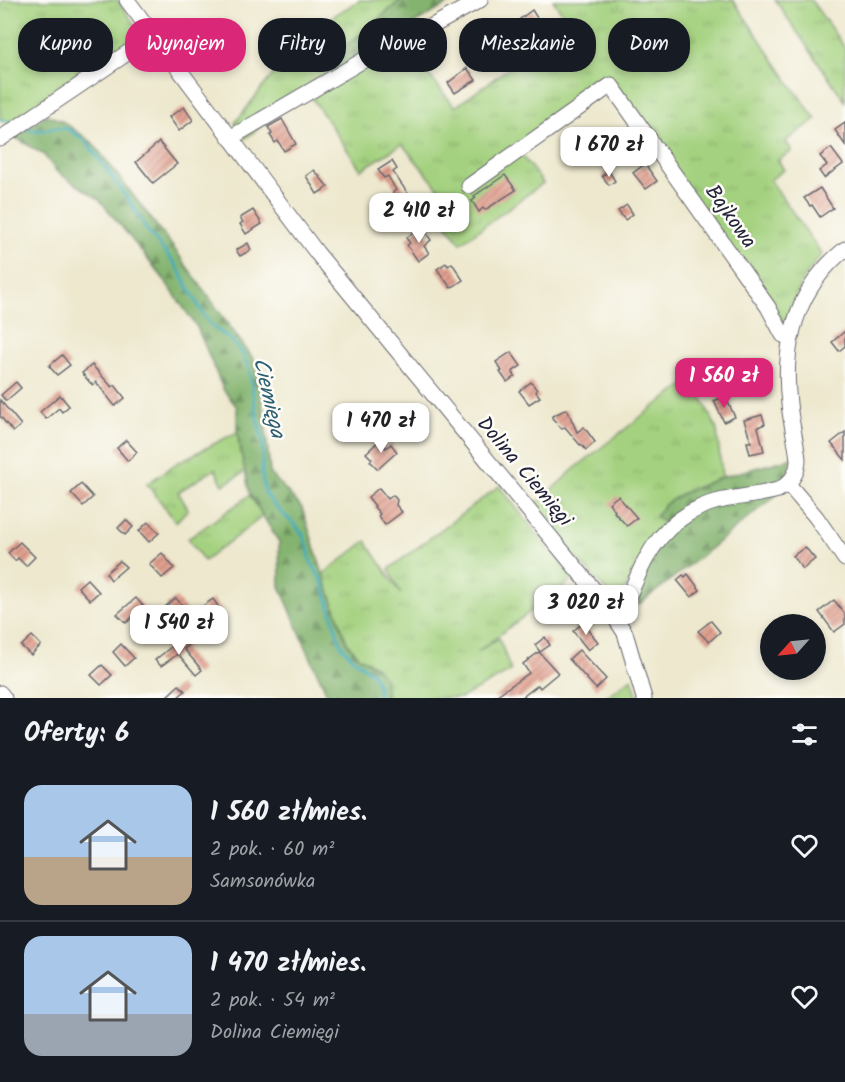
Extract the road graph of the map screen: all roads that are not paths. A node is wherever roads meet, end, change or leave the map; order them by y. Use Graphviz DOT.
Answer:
graph roads {
  1 [pos="127,0"];
  2 [pos="480,0"];
  3 [pos="141,18"];
  4 [pos="125,54"];
  5 [pos="182,72"];
  6 [pos="231,138"];
  7 [pos="1,139"];
  8 [pos="469,186"];
  9 [pos="845,249"];
  10 [pos="791,338"];
  11 [pos="788,484"];
  12 [pos="845,559"];
  13 [pos="613,614"];
  14 [pos="0,693"];
  15 [pos="4,698"];
  16 [pos="644,698"];
  1 -- 3 [label="street, Dolina Ciemięgi"];
  2 -- 6 [label="street"];
  4 -- 7 [label="street"];
  5 -- 6 [label="street, Dolina Ciemięgi"];
  6 -- 13 [label="street, Dolina Ciemięgi"];
  8 -- 10 [label="street, Bajkowa"];
  9 -- 10 [label="street"];
  10 -- 11 [label="street"];
  11 -- 12 [label="street"];
  11 -- 13 [label="street"];
  13 -- 16 [label="street, Dolina Ciemięgi"];
  14 -- 15 [label="street"];
}
